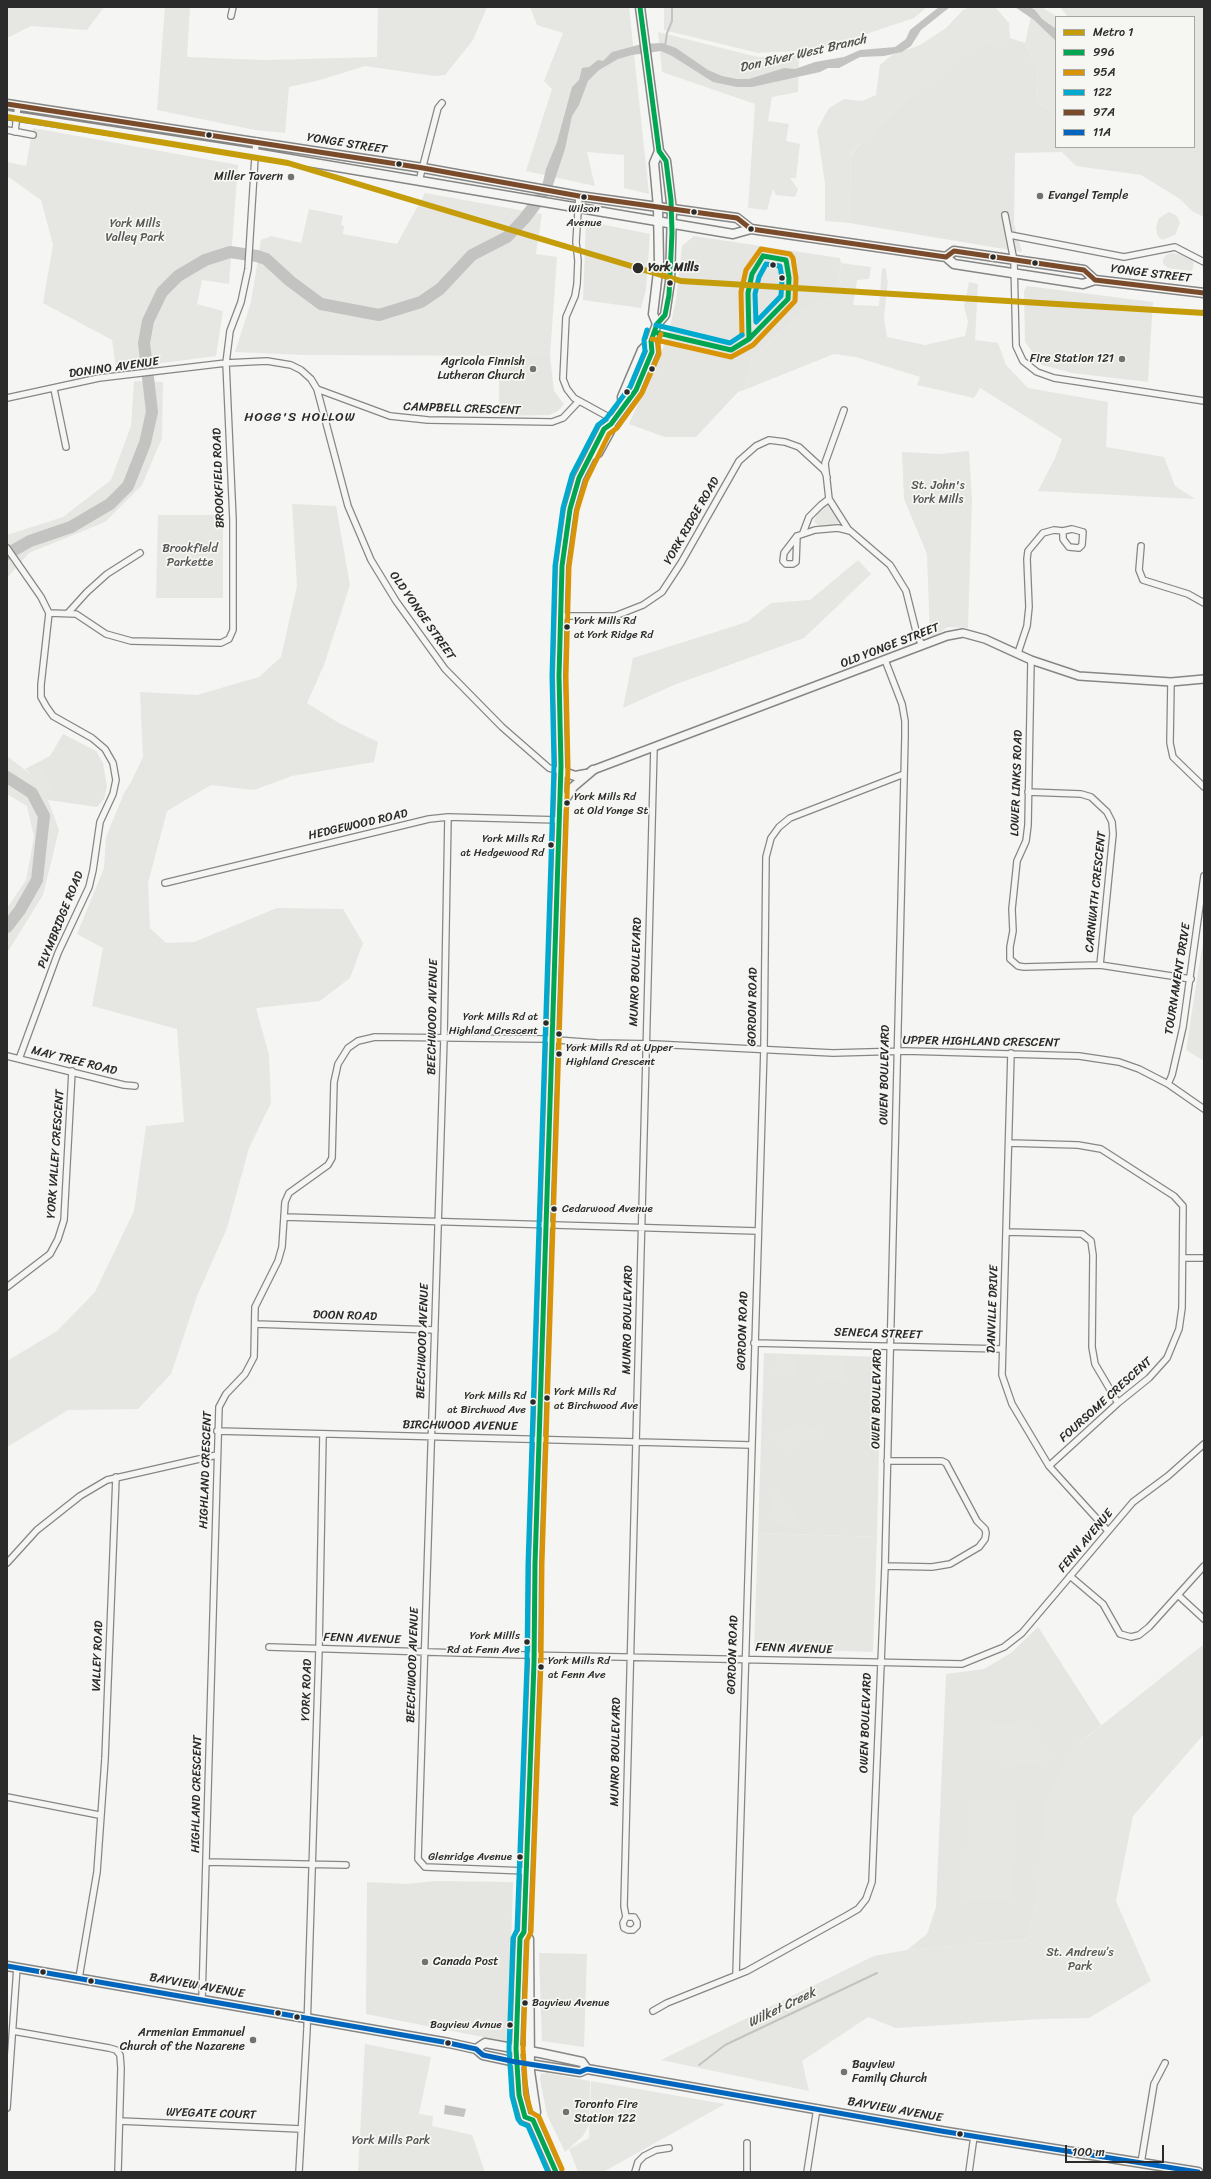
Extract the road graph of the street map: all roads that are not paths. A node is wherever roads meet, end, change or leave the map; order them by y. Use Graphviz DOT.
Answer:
graph roads {
  1 [pos="233,7"];
  2 [pos="640,7"];
  3 [pos="231,16"];
  4 [pos="442,103"];
  5 [pos="7,104"];
  6 [pos="18,105"];
  7 [pos="7,115"];
  8 [pos="16,117"];
  9 [pos="7,130"];
  10 [pos="14,132"];
  11 [pos="33,134"];
  12 [pos="256,141"];
  13 [pos="659,151"];
  14 [pos="255,153"];
  15 [pos="423,168"];
  16 [pos="420,181"];
  17 [pos="579,196"];
  18 [pos="658,208"];
  19 [pos="578,209"];
  20 [pos="672,210"];
  21 [pos="1005,215"];
  22 [pos="659,223"];
  23 [pos="672,225"];
  24 [pos="750,229"];
  25 [pos="1010,235"];
  26 [pos="946,257"];
  27 [pos="1014,260"];
  28 [pos="1204,262"];
  29 [pos="1015,275"];
  30 [pos="1095,280"];
  31 [pos="1204,293"];
  32 [pos="657,324"];
  33 [pos="226,363"];
  34 [pos="54,389"];
  35 [pos="317,389"];
  36 [pos="7,398"];
  37 [pos="578,401"];
  38 [pos="1204,401"];
  39 [pos="844,410"];
  40 [pos="612,422"];
  41 [pos="66,447"];
  42 [pos="827,477"];
  43 [pos="829,499"];
  44 [pos="1063,531"];
  45 [pos="852,532"];
  46 [pos="803,533"];
  47 [pos="797,536"];
  48 [pos="1141,546"];
  49 [pos="7,548"];
  50 [pos="140,553"];
  51 [pos="1204,603"];
  52 [pos="49,613"];
  53 [pos="68,613"];
  54 [pos="560,616"];
  55 [pos="922,645"];
  56 [pos="1018,653"];
  57 [pos="885,660"];
  58 [pos="1031,660"];
  59 [pos="1204,679"];
  60 [pos="1171,682"];
  61 [pos="654,747"];
  62 [pos="561,768"];
  63 [pos="593,770"];
  64 [pos="904,774"];
  65 [pos="1204,787"];
  66 [pos="1028,792"];
  67 [pos="560,808"];
  68 [pos="448,817"];
  69 [pos="559,820"];
  70 [pos="1204,876"];
  71 [pos="165,882"];
  72 [pos="1100,965"];
  73 [pos="1191,979"];
  74 [pos="444,1038"];
  75 [pos="552,1039"];
  76 [pos="646,1043"];
  77 [pos="764,1048"];
  78 [pos="897,1051"];
  79 [pos="1011,1053"];
  80 [pos="7,1056"];
  81 [pos="19,1059"];
  82 [pos="72,1071"];
  83 [pos="1168,1084"];
  84 [pos="135,1086"];
  85 [pos="1204,1109"];
  86 [pos="1008,1143"];
  87 [pos="284,1217"];
  88 [pos="438,1221"];
  89 [pos="546,1225"];
  90 [pos="641,1228"];
  91 [pos="757,1231"];
  92 [pos="1007,1232"];
  93 [pos="1183,1258"];
  94 [pos="1204,1258"];
  95 [pos="7,1287"];
  96 [pos="255,1324"];
  97 [pos="435,1330"];
  98 [pos="754,1342"];
  99 [pos="889,1346"];
  100 [pos="1002,1349"];
  101 [pos="1118,1403"];
  102 [pos="217,1431"];
  103 [pos="323,1435"];
  104 [pos="430,1437"];
  105 [pos="539,1439"];
  106 [pos="636,1443"];
  107 [pos="1204,1444"];
  108 [pos="751,1445"];
  109 [pos="217,1455"];
  110 [pos="887,1461"];
  111 [pos="1049,1466"];
  112 [pos="116,1477"];
  113 [pos="1108,1531"];
  114 [pos="7,1564"];
  115 [pos="885,1566"];
  116 [pos="1204,1566"];
  117 [pos="1070,1576"];
  118 [pos="1178,1595"];
  119 [pos="1204,1619"];
  120 [pos="269,1647"];
  121 [pos="319,1649"];
  122 [pos="425,1653"];
  123 [pos="534,1656"];
  124 [pos="630,1656"];
  125 [pos="744,1658"];
  126 [pos="880,1663"];
  127 [pos="7,1797"];
  128 [pos="100,1815"];
  129 [pos="207,1862"];
  130 [pos="312,1865"];
  131 [pos="346,1865"];
  132 [pos="526,1871"];
  133 [pos="626,1917"];
  134 [pos="524,1932"];
  135 [pos="7,1966"];
  136 [pos="17,1968"];
  137 [pos="736,1974"];
  138 [pos="80,1978"];
  139 [pos="202,1999"];
  140 [pos="653,2011"];
  141 [pos="308,2019"];
  142 [pos="13,2031"];
  143 [pos="476,2049"];
  144 [pos="516,2049"];
  145 [pos="530,2051"];
  146 [pos="516,2062"];
  147 [pos="1164,2063"];
  148 [pos="530,2064"];
  149 [pos="587,2069"];
  150 [pos="7,2108"];
  151 [pos="816,2108"];
  152 [pos="533,2120"];
  153 [pos="120,2121"];
  154 [pos="301,2128"];
  155 [pos="974,2136"];
  156 [pos="747,2143"];
  157 [pos="669,2148"];
  158 [pos="1140,2163"];
  159 [pos="118,2172"];
  160 [pos="299,2172"];
  161 [pos="556,2172"];
  162 [pos="635,2172"];
  163 [pos="746,2172"];
  164 [pos="806,2172"];
  165 [pos="969,2172"];
  166 [pos="1198,2172"];
  1 -- 3 [label="street"];
  2 -- 13 [label="main road"];
  4 -- 15 [label="street"];
  5 -- 6 [label="main road, YONGE STREET"];
  6 -- 8 [label="street"];
  6 -- 12 [label="main road, YONGE STREET"];
  7 -- 8 [label="main road, YONGE STREET"];
  8 -- 10 [label="street"];
  8 -- 14 [label="main road, YONGE STREET"];
  9 -- 10 [label="street"];
  10 -- 11 [label="street"];
  12 -- 14 [label="street, BROOKFIELD ROAD"];
  12 -- 15 [label="main road, YONGE STREET"];
  13 -- 18 [label="main road"];
  13 -- 20 [label="main road"];
  14 -- 16 [label="main road, YONGE STREET"];
  14 -- 33 [label="street, BROOKFIELD ROAD"];
  15 -- 16 [label="street"];
  15 -- 17 [label="main road, YONGE STREET"];
  16 -- 19 [label="main road, YONGE STREET"];
  17 -- 18 [label="main road, YONGE STREET"];
  17 -- 19 [label="street"];
  18 -- 20 [label="main road, YONGE STREET"];
  18 -- 22 [label="main road"];
  19 -- 22 [label="main road, YONGE STREET"];
  19 -- 37 [label="street"];
  20 -- 23 [label="main road"];
  20 -- 24 [label="main road, YONGE STREET"];
  21 -- 25 [label="street"];
  22 -- 23 [label="main road, YONGE STREET"];
  22 -- 32 [label="main road"];
  23 -- 24 [label="main road, YONGE STREET"];
  23 -- 32 [label="main road"];
  24 -- 26 [label="main road, YONGE STREET"];
  25 -- 27 [label="street"];
  25 -- 28 [label="street"];
  26 -- 27 [label="main road, YONGE STREET"];
  26 -- 29 [label="main road, YONGE STREET"];
  27 -- 29 [label="street"];
  27 -- 30 [label="main road, YONGE STREET"];
  29 -- 30 [label="main road, YONGE STREET"];
  29 -- 38 [label="street"];
  30 -- 31 [label="main road, YONGE STREET"];
  32 -- 40 [label="main road"];
  33 -- 34 [label="street, DONINO AVENUE"];
  33 -- 35 [label="street, OLD YONGE STREET"];
  33 -- 53 [label="street, BROOKFIELD ROAD"];
  34 -- 36 [label="street, DONINO AVENUE"];
  34 -- 41 [label="street"];
  35 -- 37 [label="street, CAMPBELL CRESCENT"];
  35 -- 62 [label="street, OLD YONGE STREET"];
  37 -- 40 [label="street"];
  39 -- 42 [label="street"];
  40 -- 54 [label="main road"];
  42 -- 43 [label="street"];
  42 -- 54 [label="street, YORK RIDGE ROAD"];
  43 -- 45 [label="street"];
  43 -- 46 [label="street"];
  44 -- 56 [label="street"];
  45 -- 46 [label="street"];
  45 -- 55 [label="street"];
  46 -- 47 [label="street"];
  47 -- 47 [label="street"];
  48 -- 51 [label="street"];
  49 -- 52 [label="street"];
  50 -- 53 [label="street"];
  52 -- 53 [label="street"];
  52 -- 81 [label="street, PLYMBRIDGE ROAD"];
  54 -- 62 [label="main road"];
  55 -- 56 [label="street, OLD YONGE STREET"];
  55 -- 57 [label="street, OLD YONGE STREET"];
  56 -- 58 [label="street, OLD YONGE STREET"];
  57 -- 61 [label="street, OLD YONGE STREET"];
  57 -- 64 [label="street, OWEN BOULEVARD"];
  58 -- 60 [label="street, OLD YONGE STREET"];
  58 -- 66 [label="street, LOWER LINKS ROAD"];
  59 -- 60 [label="street, OLD YONGE STREET"];
  60 -- 65 [label="street"];
  61 -- 63 [label="street, OLD YONGE STREET"];
  61 -- 76 [label="street, MUNRO BOULEVARD"];
  62 -- 63 [label="main road"];
  62 -- 67 [label="main road"];
  63 -- 67 [label="main road"];
  64 -- 77 [label="street, GORDON ROAD"];
  64 -- 78 [label="street, OWEN BOULEVARD"];
  66 -- 72 [label="street, CARNWATH CRESCENT"];
  66 -- 72 [label="street, LOWER LINKS ROAD"];
  67 -- 69 [label="main road"];
  68 -- 69 [label="street, HEDGEWOOD ROAD"];
  68 -- 71 [label="street, HEDGEWOOD ROAD"];
  68 -- 74 [label="street, BEECHWOOD AVENUE"];
  69 -- 75 [label="main road"];
  70 -- 73 [label="street, TOURNAMENT DRIVE"];
  72 -- 73 [label="street, LOWER LINKS ROAD"];
  73 -- 83 [label="street, TOURNAMENT DRIVE"];
  74 -- 75 [label="street, HIGHLAND CRESCENT"];
  74 -- 87 [label="street, HIGHLAND CRESCENT"];
  74 -- 88 [label="street, BEECHWOOD AVENUE"];
  75 -- 76 [label="street, UPPER HIGHLAND CRESCENT"];
  75 -- 89 [label="main road"];
  76 -- 77 [label="street, UPPER HIGHLAND CRESCENT"];
  76 -- 90 [label="street, MUNRO BOULEVARD"];
  77 -- 78 [label="street, UPPER HIGHLAND CRESCENT"];
  77 -- 91 [label="street, GORDON ROAD"];
  78 -- 79 [label="street, UPPER HIGHLAND CRESCENT"];
  78 -- 99 [label="street, OWEN BOULEVARD"];
  79 -- 83 [label="street, UPPER HIGHLAND CRESCENT"];
  79 -- 86 [label="street, DANVILLE DRIVE"];
  80 -- 81 [label="street, MAY TREE ROAD"];
  81 -- 82 [label="street, MAY TREE ROAD"];
  82 -- 84 [label="street, MAY TREE ROAD"];
  82 -- 95 [label="street, YORK VALLEY CRESCENT"];
  83 -- 85 [label="street, UPPER HIGHLAND CRESCENT"];
  86 -- 92 [label="street, DANVILLE DRIVE"];
  86 -- 93 [label="street, FOURSOME CRESCENT"];
  87 -- 88 [label="street"];
  87 -- 96 [label="street, HIGHLAND CRESCENT"];
  88 -- 89 [label="street"];
  88 -- 97 [label="street, BEECHWOOD AVENUE"];
  89 -- 90 [label="street"];
  89 -- 105 [label="main road"];
  90 -- 91 [label="street"];
  90 -- 106 [label="street, MUNRO BOULEVARD"];
  91 -- 98 [label="street, GORDON ROAD"];
  92 -- 100 [label="street, DANVILLE DRIVE"];
  92 -- 101 [label="street"];
  93 -- 94 [label="street"];
  93 -- 101 [label="street, FOURSOME CRESCENT"];
  96 -- 97 [label="street, DOON ROAD"];
  96 -- 102 [label="street, HIGHLAND CRESCENT"];
  97 -- 104 [label="street, BEECHWOOD AVENUE"];
  98 -- 99 [label="street, SENECA STREET"];
  98 -- 108 [label="street, GORDON ROAD"];
  99 -- 100 [label="street, SENECA STREET"];
  99 -- 110 [label="street, OWEN BOULEVARD"];
  100 -- 111 [label="street, DANVILLE DRIVE"];
  101 -- 111 [label="street, FOURSOME CRESCENT"];
  102 -- 103 [label="street, BIRCHWOOD AVENUE"];
  102 -- 109 [label="street, HIGHLAND CRESCENT"];
  103 -- 104 [label="street, BIRCHWOOD AVENUE"];
  103 -- 121 [label="street, YORK ROAD"];
  104 -- 105 [label="street, BIRCHWOOD AVENUE"];
  104 -- 122 [label="street, BEECHWOOD AVENUE"];
  105 -- 106 [label="street, BIRCHWOOD AVENUE"];
  105 -- 123 [label="main road"];
  106 -- 108 [label="street, BIRCHWOOD AVENUE"];
  106 -- 124 [label="street, MUNRO BOULEVARD"];
  107 -- 113 [label="street, FENN AVENUE"];
  108 -- 125 [label="street, GORDON ROAD"];
  109 -- 112 [label="street"];
  109 -- 129 [label="street, HIGHLAND CRESCENT"];
  110 -- 115 [label="street, OWEN BOULEVARD"];
  110 -- 115 [label="street"];
  111 -- 113 [label="street, DANVILLE DRIVE"];
  112 -- 114 [label="street"];
  112 -- 128 [label="street, VALLEY ROAD"];
  113 -- 117 [label="street, FENN AVENUE"];
  115 -- 126 [label="street, OWEN BOULEVARD"];
  116 -- 118 [label="street"];
  117 -- 118 [label="street"];
  117 -- 126 [label="street, FENN AVENUE"];
  118 -- 119 [label="street"];
  120 -- 121 [label="street, FENN AVENUE"];
  121 -- 122 [label="street, FENN AVENUE"];
  121 -- 130 [label="street, YORK ROAD"];
  122 -- 123 [label="street, FENN AVENUE"];
  122 -- 132 [label="street, BEECHWOOD AVENUE"];
  123 -- 124 [label="street, FENN AVENUE"];
  123 -- 132 [label="main road"];
  124 -- 125 [label="street, FENN AVENUE"];
  124 -- 133 [label="street, MUNRO BOULEVARD"];
  125 -- 126 [label="street, FENN AVENUE"];
  125 -- 137 [label="street, GORDON ROAD"];
  126 -- 137 [label="street, OWEN BOULEVARD"];
  127 -- 128 [label="street"];
  128 -- 138 [label="street, VALLEY ROAD"];
  129 -- 130 [label="street"];
  129 -- 139 [label="street, HIGHLAND CRESCENT"];
  130 -- 131 [label="street"];
  130 -- 141 [label="street, YORK ROAD"];
  132 -- 134 [label="main road"];
  134 -- 144 [label="main road"];
  134 -- 145 [label="main road"];
  135 -- 136 [label="main road, BAYVIEW AVENUE"];
  136 -- 138 [label="main road, BAYVIEW AVENUE"];
  136 -- 142 [label="street"];
  137 -- 140 [label="street, OWEN BOULEVARD"];
  138 -- 139 [label="main road, BAYVIEW AVENUE"];
  139 -- 141 [label="main road, BAYVIEW AVENUE"];
  141 -- 143 [label="main road, BAYVIEW AVENUE"];
  141 -- 154 [label="street, YORK ROAD"];
  142 -- 150 [label="street"];
  142 -- 153 [label="street"];
  143 -- 144 [label="main road, BAYVIEW AVENUE"];
  143 -- 146 [label="main road, BAYVIEW AVENUE"];
  144 -- 145 [label="main road, BAYVIEW AVENUE"];
  144 -- 146 [label="main road"];
  145 -- 148 [label="main road"];
  145 -- 149 [label="main road, BAYVIEW AVENUE"];
  146 -- 148 [label="main road, BAYVIEW AVENUE"];
  146 -- 152 [label="main road"];
  147 -- 158 [label="street"];
  148 -- 149 [label="main road, BAYVIEW AVENUE"];
  148 -- 152 [label="main road"];
  149 -- 151 [label="main road, BAYVIEW AVENUE"];
  151 -- 155 [label="main road, BAYVIEW AVENUE"];
  151 -- 164 [label="street"];
  152 -- 161 [label="main road"];
  153 -- 154 [label="street, WYEGATE COURT"];
  153 -- 159 [label="street"];
  154 -- 160 [label="street, YORK ROAD"];
  155 -- 158 [label="main road, BAYVIEW AVENUE"];
  155 -- 165 [label="street"];
  156 -- 163 [label="street"];
  157 -- 162 [label="street"];
  158 -- 166 [label="main road, BAYVIEW AVENUE"];
}
